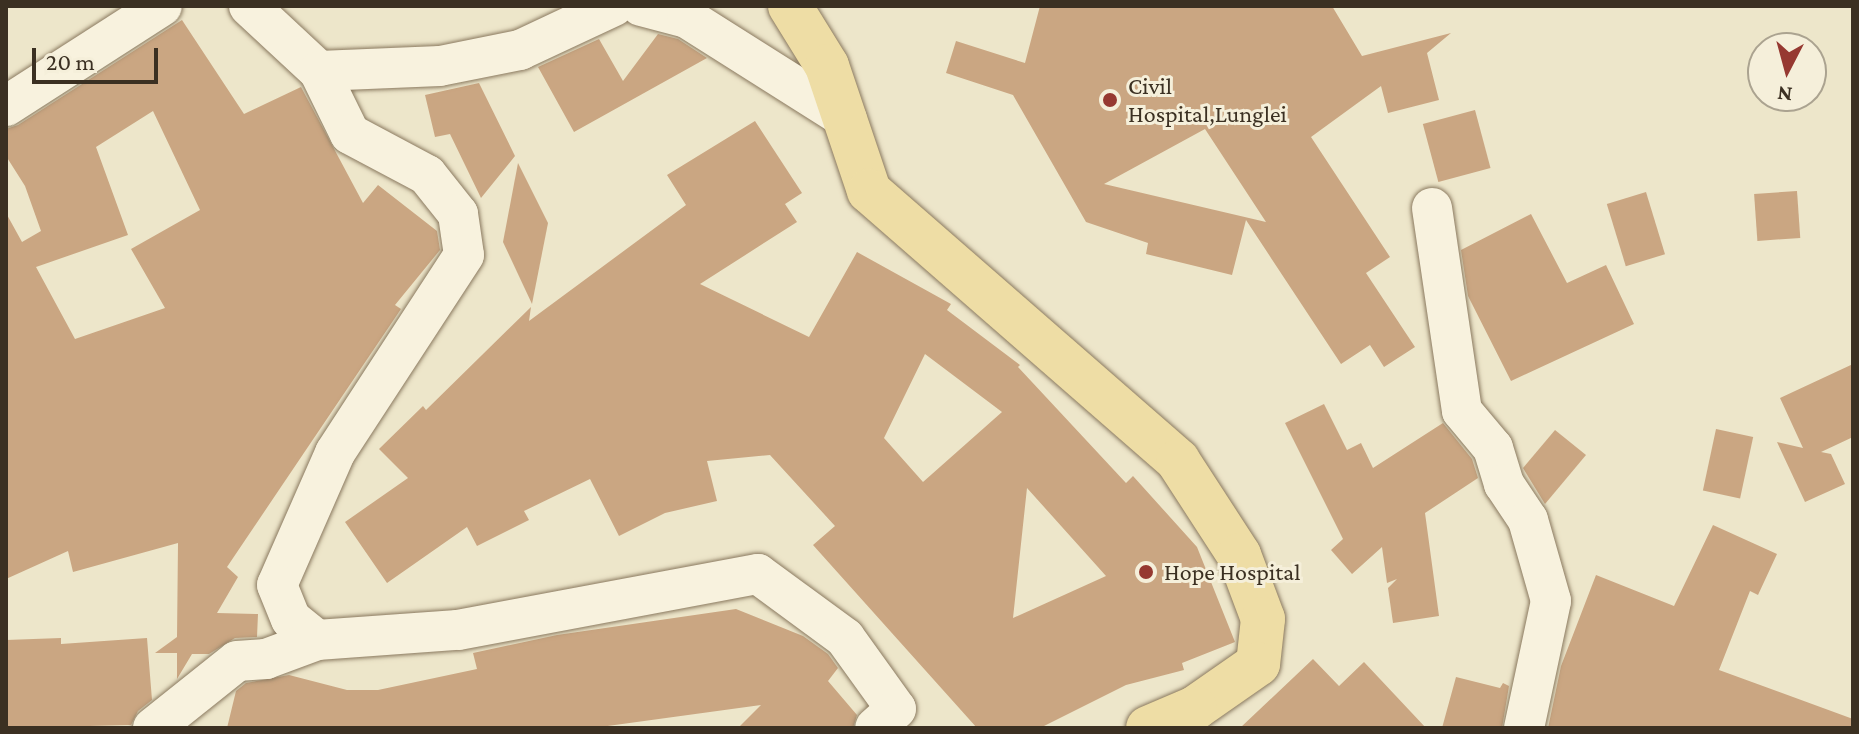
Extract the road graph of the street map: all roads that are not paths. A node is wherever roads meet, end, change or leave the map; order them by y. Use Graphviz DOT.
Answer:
graph roads {
  1 [pos="162,6"];
  2 [pos="249,6"];
  3 [pos="614,6"];
  4 [pos="641,6"];
  5 [pos="790,6"];
  6 [pos="319,71"];
  7 [pos="6,106"];
  8 [pos="847,119"];
  9 [pos="1432,208"];
  10 [pos="317,640"];
  11 [pos="153,728"];
  12 [pos="875,728"];
  13 [pos="1148,728"];
  14 [pos="1524,728"];
  1 -- 7 [label="street"];
  2 -- 6 [label="street"];
  3 -- 6 [label="street"];
  4 -- 8 [label="street"];
  5 -- 8 [label="main road"];
  6 -- 10 [label="street"];
  8 -- 13 [label="main road"];
  9 -- 14 [label="street"];
  10 -- 11 [label="street"];
  10 -- 12 [label="street"];
}
